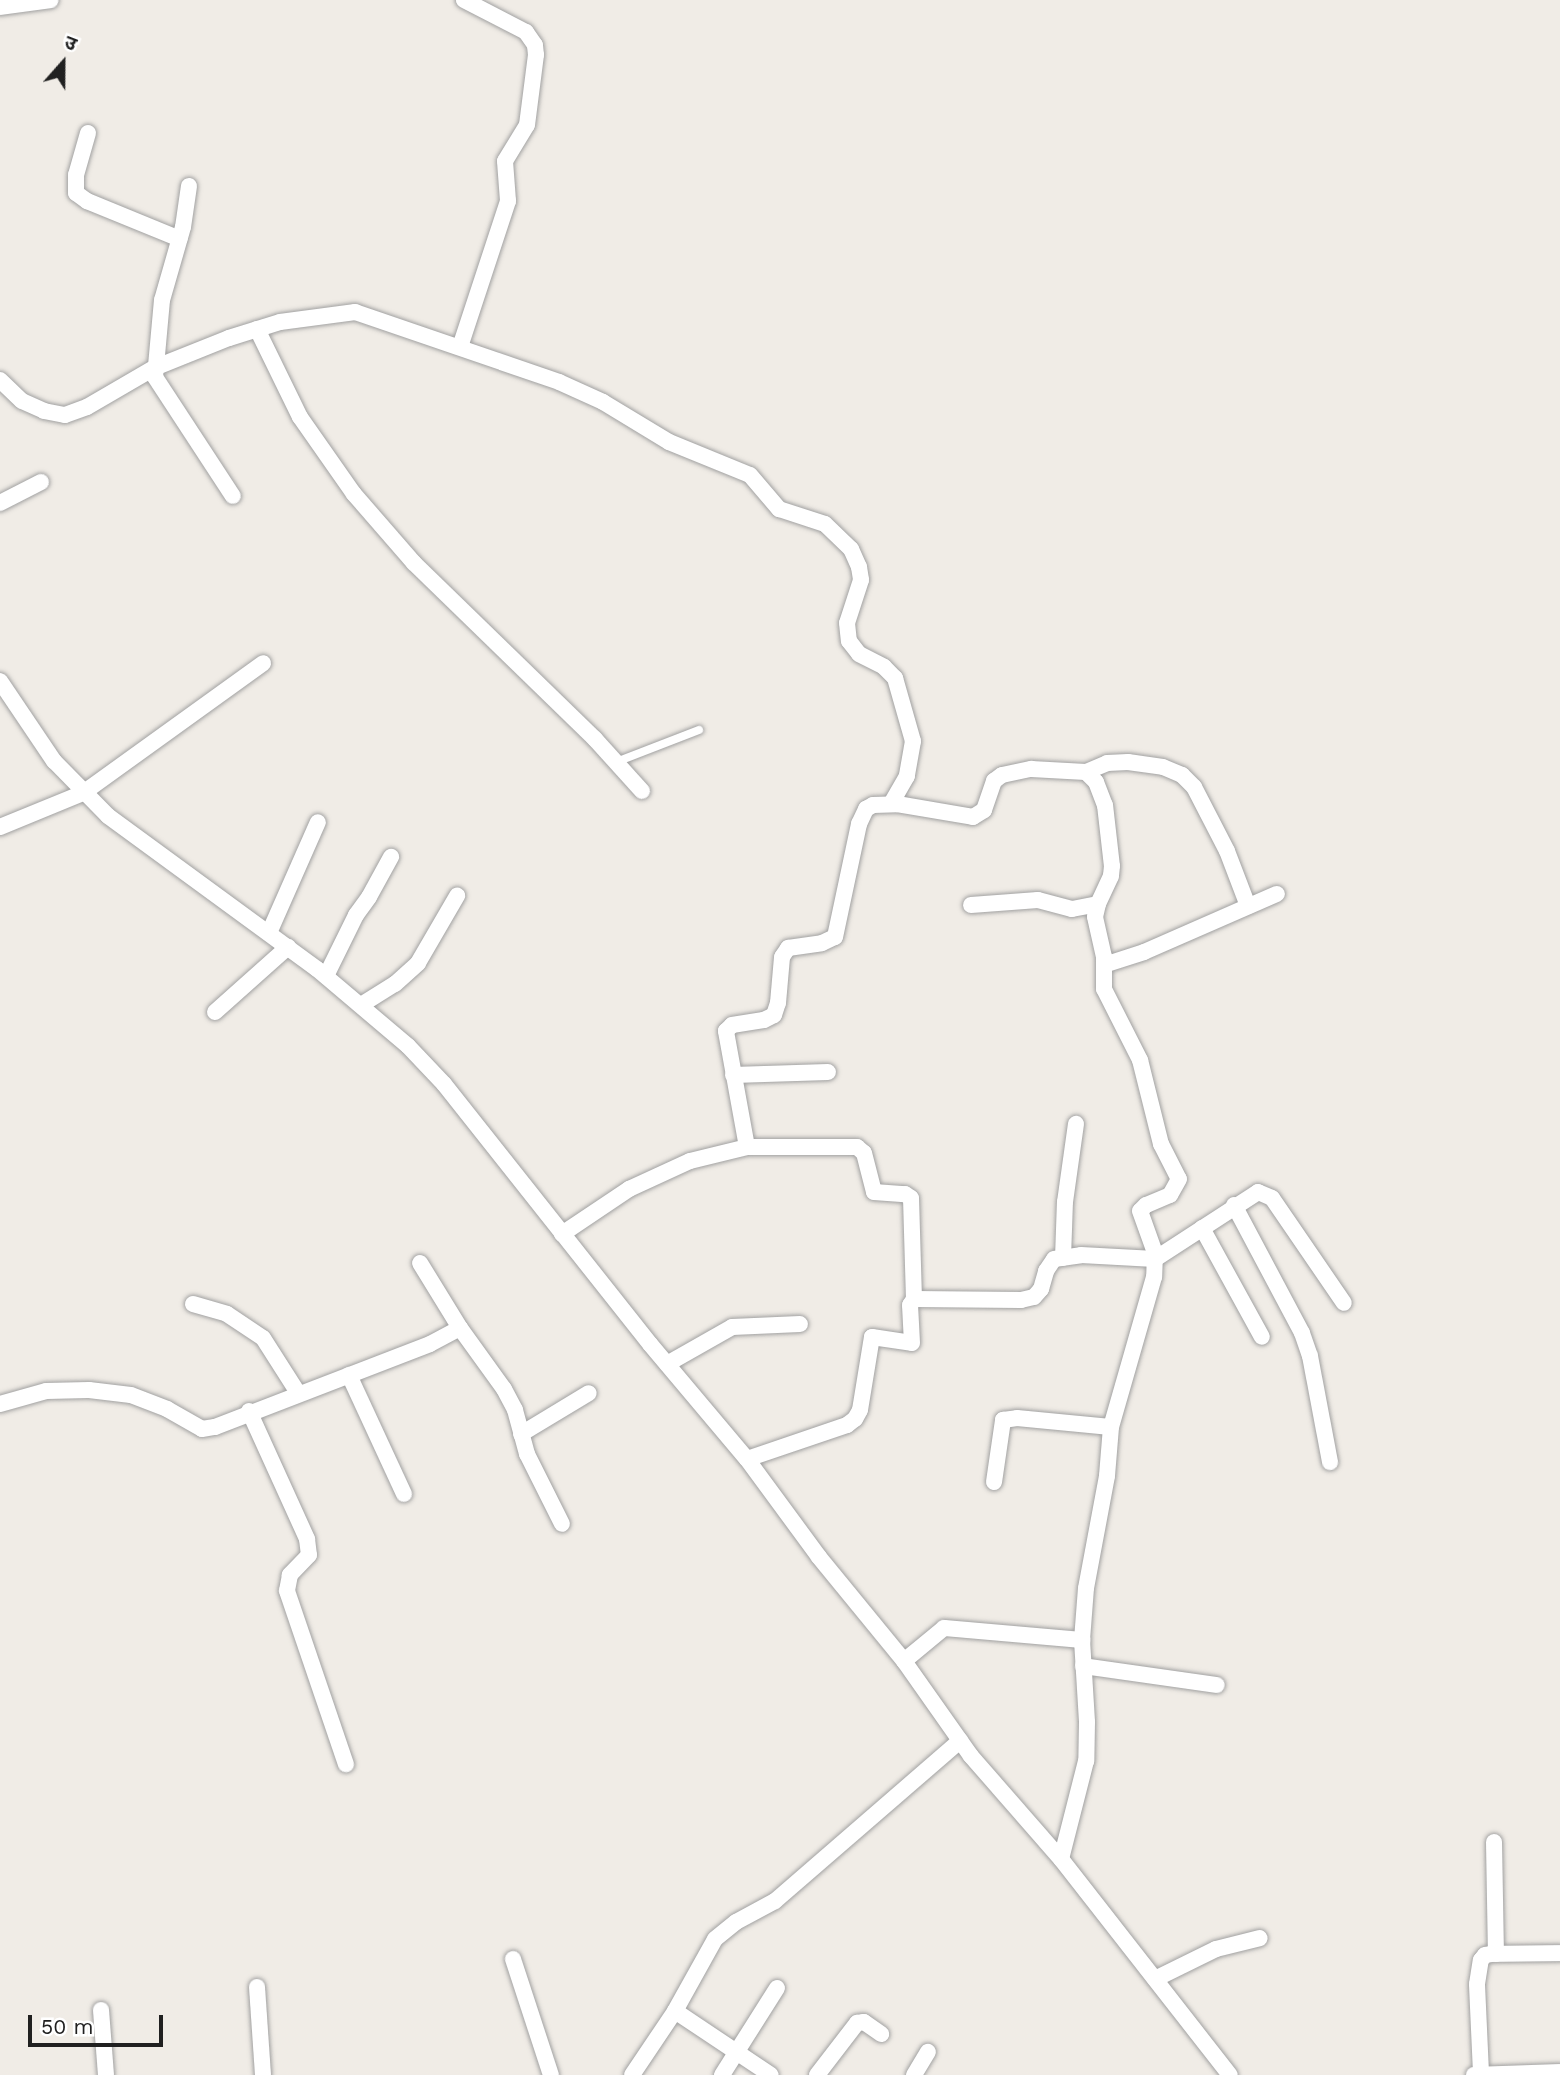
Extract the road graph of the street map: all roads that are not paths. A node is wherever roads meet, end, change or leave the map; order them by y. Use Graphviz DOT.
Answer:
graph roads {
  1 [pos="51,0"];
  2 [pos="464,0"];
  3 [pos="0,7"];
  4 [pos="88,133"];
  5 [pos="189,186"];
  6 [pos="180,239"];
  7 [pos="257,329"];
  8 [pos="460,347"];
  9 [pos="154,369"];
  10 [pos="0,380"];
  11 [pos="41,482"];
  12 [pos="233,496"];
  13 [pos="0,503"];
  14 [pos="263,663"];
  15 [pos="0,681"];
  16 [pos="699,730"];
  17 [pos="616,762"];
  18 [pos="1086,772"];
  19 [pos="642,791"];
  20 [pos="83,793"];
  21 [pos="891,804"];
  22 [pos="318,822"];
  23 [pos="0,827"];
  24 [pos="391,857"];
  25 [pos="1278,894"];
  26 [pos="457,896"];
  27 [pos="1098,904"];
  28 [pos="971,905"];
  29 [pos="1248,906"];
  30 [pos="269,933"];
  31 [pos="288,947"];
  32 [pos="1104,965"];
  33 [pos="326,976"];
  34 [pos="361,1005"];
  35 [pos="215,1012"];
  36 [pos="828,1072"];
  37 [pos="733,1075"];
  38 [pos="1076,1124"];
  39 [pos="747,1147"];
  40 [pos="1234,1205"];
  41 [pos="1202,1228"];
  42 [pos="562,1234"];
  43 [pos="1063,1258"];
  44 [pos="1156,1259"];
  45 [pos="420,1263"];
  46 [pos="914,1299"];
  47 [pos="1344,1303"];
  48 [pos="193,1304"];
  49 [pos="800,1324"];
  50 [pos="460,1328"];
  51 [pos="1262,1337"];
  52 [pos="667,1364"];
  53 [pos="349,1375"];
  54 [pos="298,1393"];
  55 [pos="589,1393"];
  56 [pos="0,1404"];
  57 [pos="248,1411"];
  58 [pos="1111,1427"];
  59 [pos="522,1434"];
  60 [pos="747,1459"];
  61 [pos="1330,1462"];
  62 [pos="995,1482"];
  63 [pos="404,1493"];
  64 [pos="562,1524"];
  65 [pos="1082,1640"];
  66 [pos="904,1661"];
  67 [pos="1083,1666"];
  68 [pos="1217,1685"];
  69 [pos="960,1741"];
  70 [pos="346,1764"];
  71 [pos="1494,1842"];
  72 [pos="1061,1859"];
  73 [pos="1260,1938"];
  74 [pos="1560,1953"];
  75 [pos="1496,1954"];
  76 [pos="513,1959"];
  77 [pos="1155,1979"];
  78 [pos="257,1987"];
  79 [pos="777,1988"];
  80 [pos="101,2010"];
  81 [pos="675,2011"];
  82 [pos="881,2034"];
  83 [pos="738,2052"];
  84 [pos="928,2052"];
  85 [pos="1560,2072"];
  86 [pos="1477,2074"];
  87 [pos="106,2075"];
  88 [pos="263,2075"];
  89 [pos="551,2075"];
  90 [pos="632,2075"];
  91 [pos="722,2075"];
  92 [pos="771,2075"];
  93 [pos="817,2075"];
  94 [pos="914,2075"];
  95 [pos="1230,2075"];
  1 -- 3 [label="street"];
  2 -- 8 [label="street"];
  4 -- 6 [label="street"];
  5 -- 6 [label="street"];
  6 -- 9 [label="street"];
  7 -- 8 [label="street"];
  7 -- 9 [label="street"];
  7 -- 17 [label="street"];
  8 -- 21 [label="street"];
  9 -- 10 [label="street"];
  9 -- 12 [label="street"];
  11 -- 13 [label="street"];
  14 -- 20 [label="street"];
  15 -- 20 [label="street"];
  16 -- 17 [label="lane"];
  17 -- 19 [label="street"];
  18 -- 21 [label="street"];
  18 -- 27 [label="street"];
  18 -- 29 [label="street"];
  20 -- 23 [label="street"];
  20 -- 30 [label="street"];
  21 -- 37 [label="street"];
  22 -- 30 [label="street"];
  24 -- 33 [label="street"];
  25 -- 29 [label="street"];
  26 -- 34 [label="street"];
  27 -- 28 [label="street"];
  27 -- 32 [label="street"];
  29 -- 32 [label="street"];
  30 -- 31 [label="street"];
  31 -- 33 [label="street"];
  31 -- 35 [label="street"];
  32 -- 44 [label="street"];
  33 -- 34 [label="street"];
  34 -- 42 [label="street"];
  36 -- 37 [label="street"];
  37 -- 39 [label="street"];
  38 -- 43 [label="street"];
  39 -- 42 [label="street"];
  39 -- 46 [label="street"];
  40 -- 41 [label="street"];
  40 -- 47 [label="street"];
  40 -- 61 [label="street"];
  41 -- 44 [label="street"];
  41 -- 51 [label="street"];
  42 -- 52 [label="street"];
  43 -- 44 [label="street"];
  43 -- 46 [label="street"];
  44 -- 58 [label="street"];
  45 -- 50 [label="street"];
  46 -- 60 [label="street"];
  48 -- 54 [label="street"];
  49 -- 52 [label="street"];
  50 -- 53 [label="street"];
  50 -- 59 [label="street"];
  52 -- 60 [label="street"];
  53 -- 54 [label="street"];
  53 -- 63 [label="street"];
  54 -- 57 [label="street"];
  55 -- 59 [label="street"];
  56 -- 57 [label="street"];
  57 -- 70 [label="street"];
  58 -- 62 [label="street"];
  58 -- 65 [label="street"];
  59 -- 64 [label="street"];
  60 -- 66 [label="street"];
  65 -- 66 [label="street"];
  65 -- 67 [label="street"];
  66 -- 69 [label="street"];
  67 -- 68 [label="street"];
  67 -- 72 [label="street"];
  69 -- 72 [label="street"];
  69 -- 81 [label="street"];
  71 -- 75 [label="street"];
  72 -- 77 [label="street"];
  73 -- 77 [label="street"];
  74 -- 75 [label="street"];
  75 -- 86 [label="street"];
  76 -- 89 [label="street"];
  77 -- 95 [label="street"];
  78 -- 88 [label="street"];
  79 -- 83 [label="street"];
  80 -- 87 [label="street"];
  81 -- 83 [label="street"];
  81 -- 90 [label="street"];
  82 -- 93 [label="street"];
  83 -- 91 [label="street"];
  83 -- 92 [label="street"];
  84 -- 94 [label="street"];
  85 -- 86 [label="street"];
}
